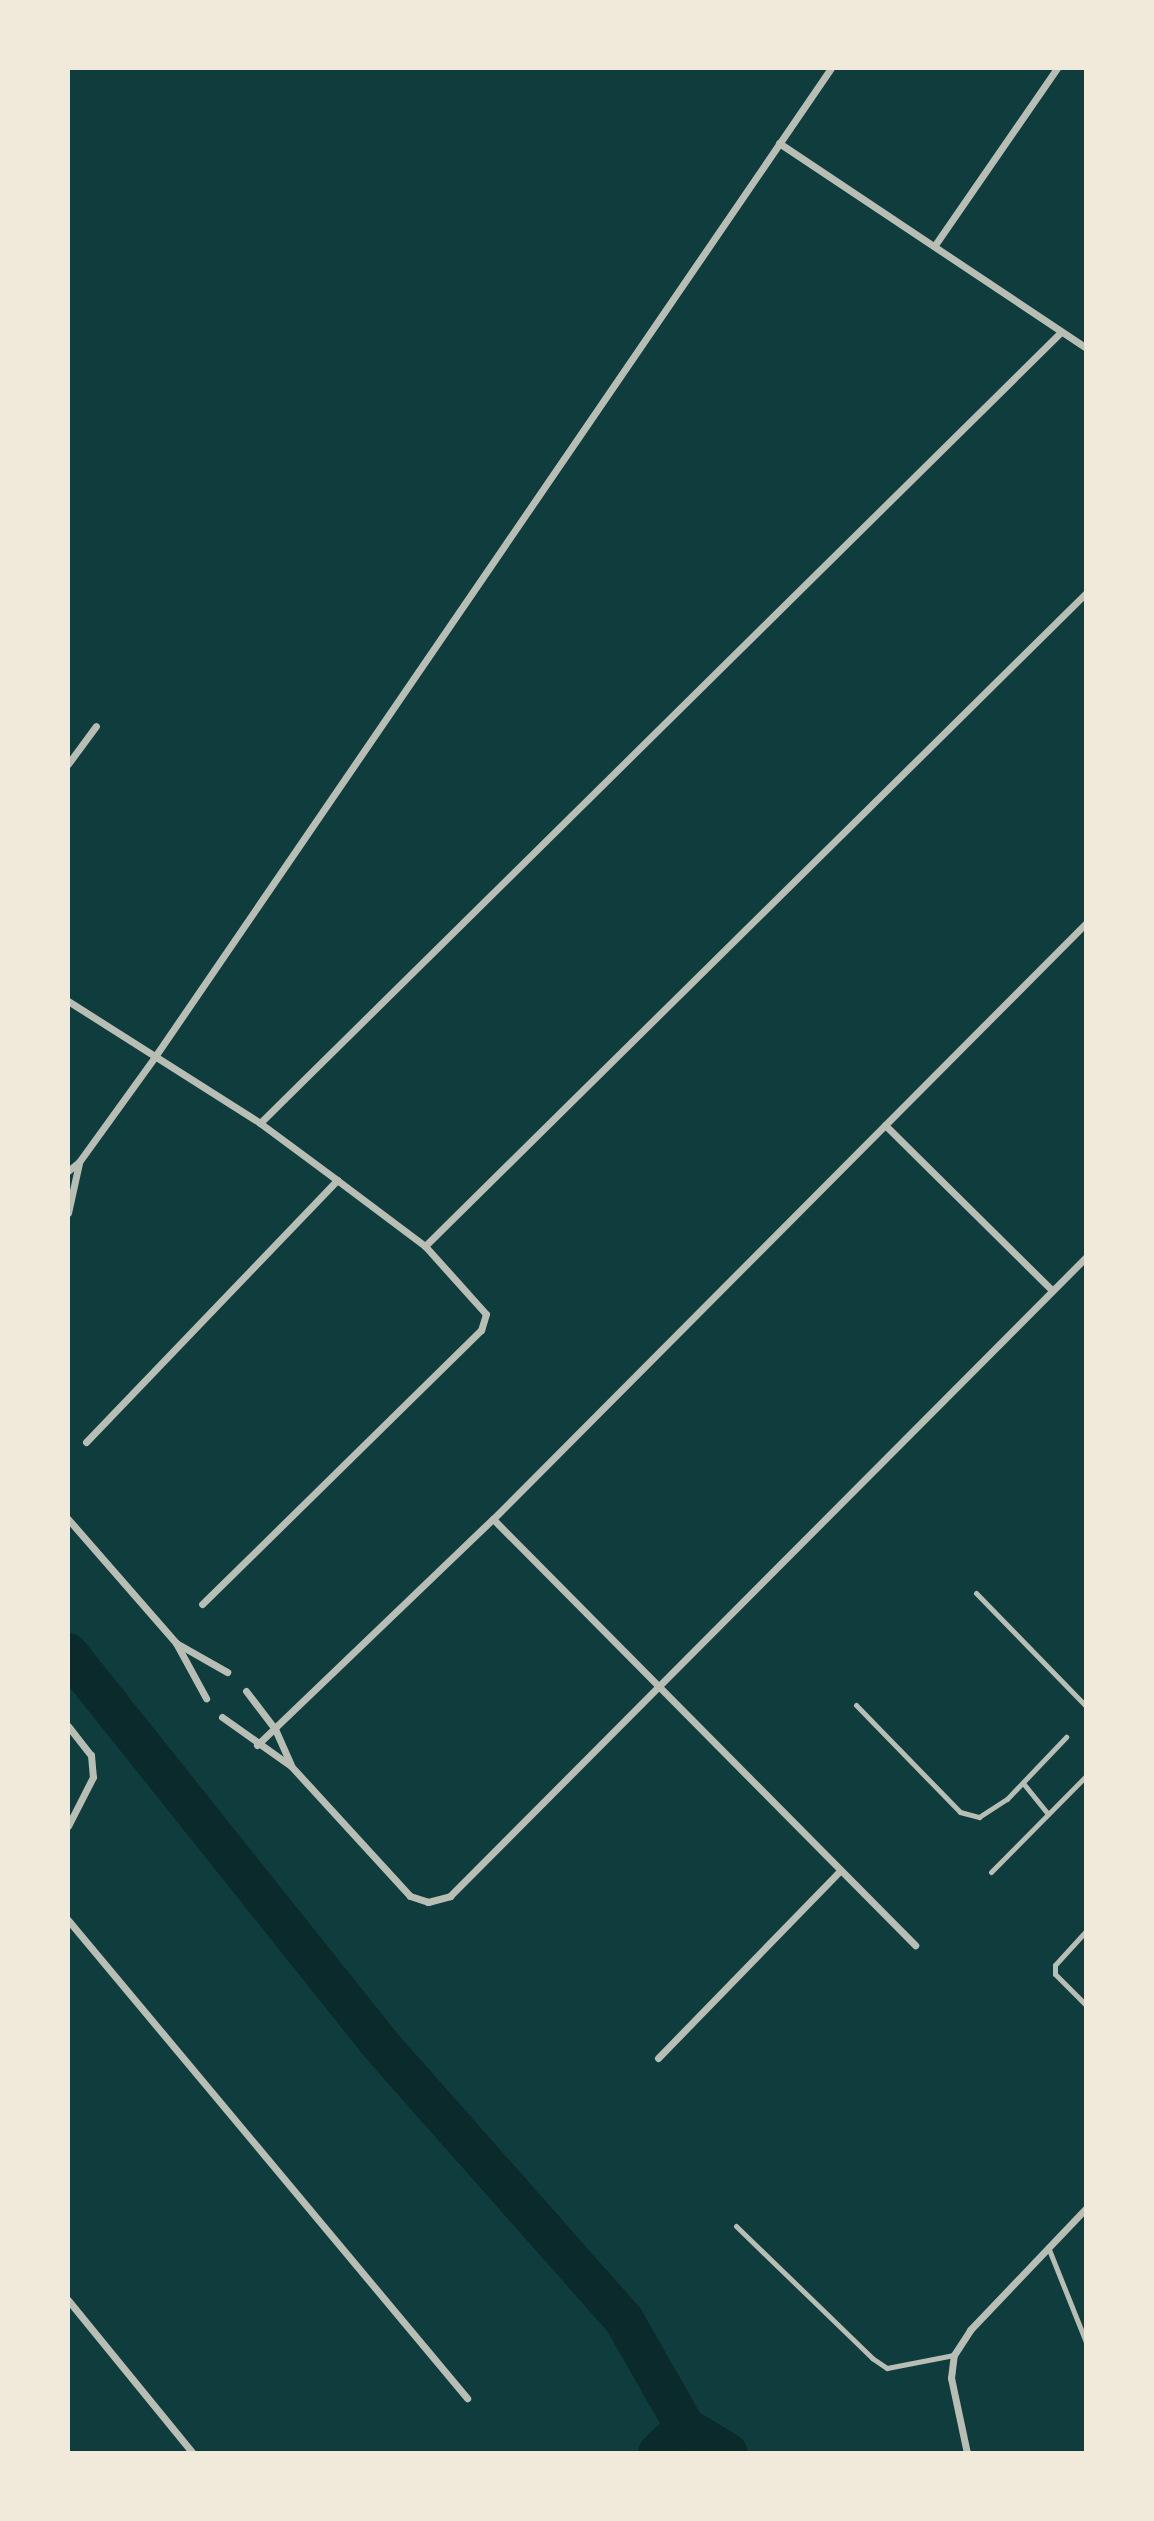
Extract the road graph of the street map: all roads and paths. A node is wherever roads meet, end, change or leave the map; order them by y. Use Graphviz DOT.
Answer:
graph roads {
  1 [pos="831,68"];
  2 [pos="1057,68"];
  3 [pos="779,143"];
  4 [pos="935,245"];
  5 [pos="1061,332"];
  6 [pos="1086,348"];
  7 [pos="1086,593"];
  8 [pos="96,726"];
  9 [pos="68,764"];
  10 [pos="1086,923"];
  11 [pos="68,1001"];
  12 [pos="154,1058"];
  13 [pos="260,1123"];
  14 [pos="885,1125"];
  15 [pos="79,1162"];
  16 [pos="68,1171"];
  17 [pos="337,1180"];
  18 [pos="68,1213"];
  19 [pos="425,1246"];
  20 [pos="1086,1257"];
  21 [pos="1052,1290"];
  22 [pos="86,1442"];
  23 [pos="68,1519"];
  24 [pos="493,1519"];
  25 [pos="976,1593"];
  26 [pos="202,1604"];
  27 [pos="176,1643"];
  28 [pos="227,1672"];
  29 [pos="656,1685"];
  30 [pos="246,1691"];
  31 [pos="206,1699"];
  32 [pos="856,1705"];
  33 [pos="1086,1706"];
  34 [pos="222,1717"];
  35 [pos="68,1726"];
  36 [pos="275,1729"];
  37 [pos="1066,1737"];
  38 [pos="257,1745"];
  39 [pos="291,1766"];
  40 [pos="1086,1776"];
  41 [pos="1023,1783"];
  42 [pos="1048,1814"];
  43 [pos="68,1826"];
  44 [pos="841,1870"];
  45 [pos="991,1872"];
  46 [pos="68,1920"];
  47 [pos="1086,1931"];
  48 [pos="915,1945"];
  49 [pos="1086,2005"];
  50 [pos="658,2058"];
  51 [pos="1086,2208"];
  52 [pos="736,2226"];
  53 [pos="1048,2247"];
  54 [pos="68,2300"];
  55 [pos="1086,2342"];
  56 [pos="954,2356"];
  57 [pos="467,2398"];
  58 [pos="192,2453"];
  59 [pos="967,2453"];
  1 -- 3 [label="street"];
  2 -- 4 [label="street"];
  3 -- 4 [label="street"];
  3 -- 12 [label="street"];
  4 -- 5 [label="street"];
  5 -- 6 [label="street"];
  5 -- 13 [label="street"];
  7 -- 19 [label="street"];
  8 -- 9 [label="street"];
  10 -- 14 [label="street"];
  11 -- 12 [label="street"];
  12 -- 13 [label="street"];
  12 -- 15 [label="street"];
  13 -- 17 [label="street"];
  14 -- 21 [label="street"];
  14 -- 24 [label="street"];
  15 -- 16 [label="street"];
  15 -- 18 [label="street"];
  17 -- 19 [label="street"];
  17 -- 22 [label="street"];
  19 -- 26 [label="street"];
  20 -- 21 [label="street"];
  21 -- 29 [label="street"];
  23 -- 27 [label="street"];
  24 -- 29 [label="street"];
  24 -- 36 [label="street"];
  25 -- 33 [label="lane"];
  27 -- 28 [label="street"];
  27 -- 31 [label="street"];
  29 -- 39 [label="street"];
  29 -- 44 [label="street"];
  30 -- 36 [label="street"];
  32 -- 41 [label="lane"];
  34 -- 38 [label="street"];
  35 -- 43 [label="street"];
  36 -- 38 [label="street"];
  36 -- 39 [label="street"];
  37 -- 41 [label="lane"];
  38 -- 39 [label="street"];
  40 -- 42 [label="lane"];
  41 -- 42 [label="lane"];
  42 -- 45 [label="lane"];
  44 -- 48 [label="street"];
  44 -- 50 [label="street"];
  46 -- 57 [label="street"];
  47 -- 49 [label="lane"];
  51 -- 53 [label="street"];
  52 -- 56 [label="lane"];
  53 -- 55 [label="lane"];
  53 -- 56 [label="street"];
  54 -- 58 [label="street"];
  56 -- 59 [label="street"];
}
